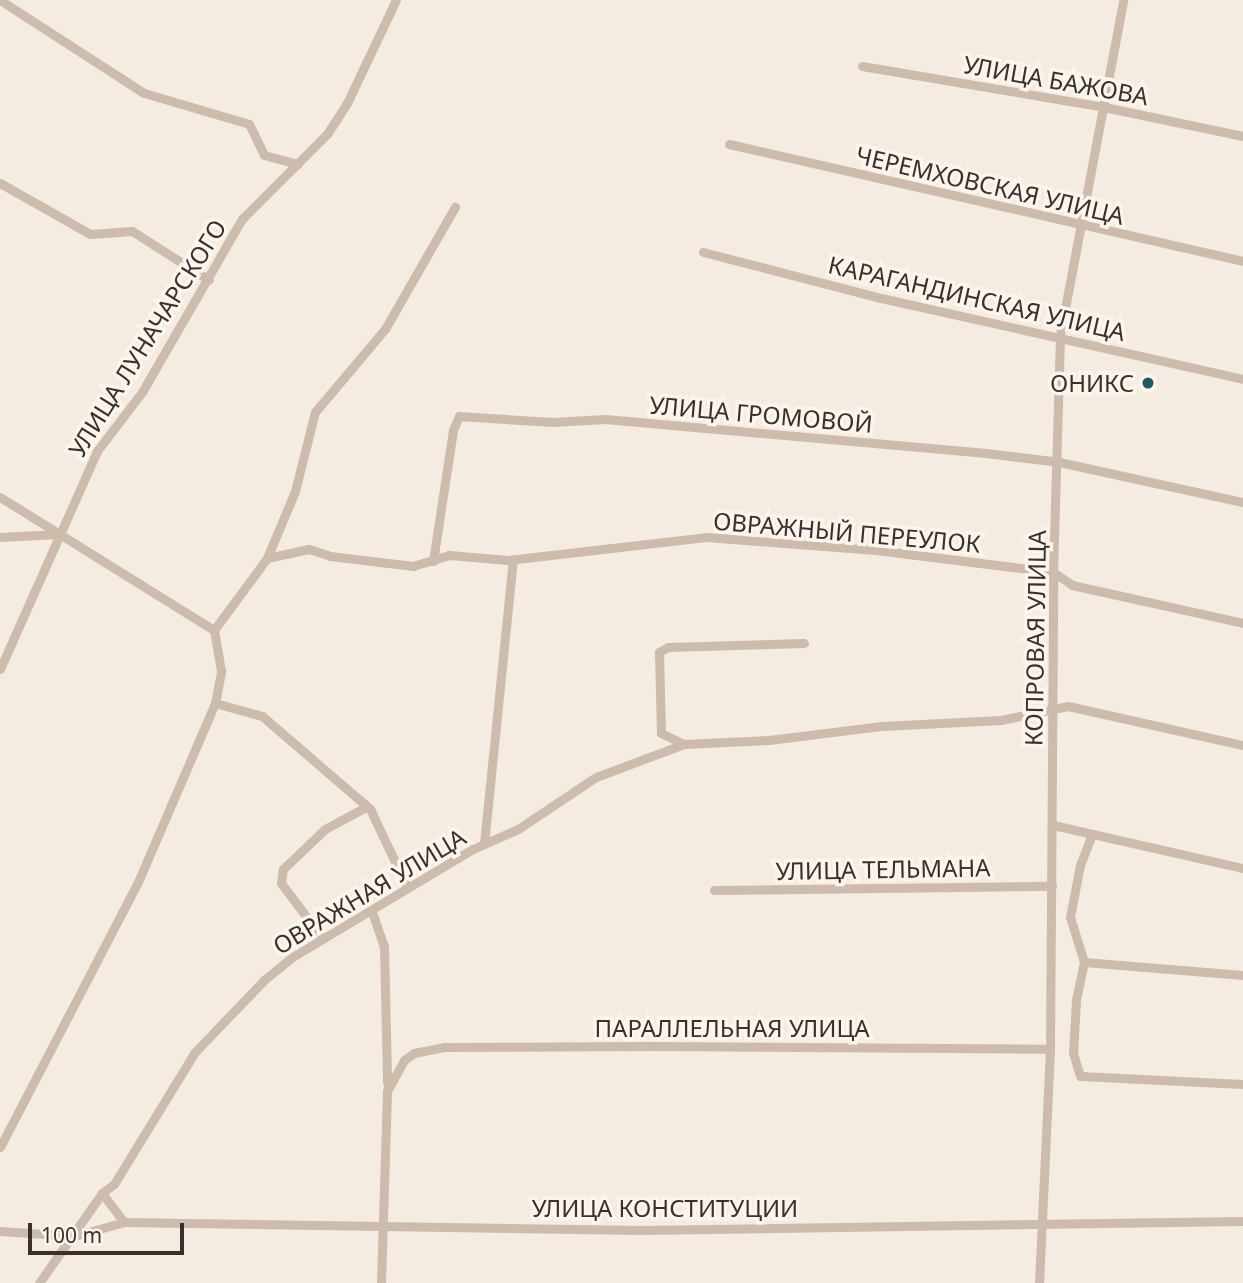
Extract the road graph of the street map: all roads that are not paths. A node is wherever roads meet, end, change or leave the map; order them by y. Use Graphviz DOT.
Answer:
graph roads {
  1 [pos="0,0"];
  2 [pos="396,0"];
  3 [pos="1123,0"];
  4 [pos="862,66"];
  5 [pos="1104,107"];
  6 [pos="1243,136"];
  7 [pos="729,144"];
  8 [pos="298,164"];
  9 [pos="0,183"];
  10 [pos="455,207"];
  11 [pos="1082,226"];
  12 [pos="703,252"];
  13 [pos="1243,261"];
  14 [pos="209,279"];
  15 [pos="1060,335"];
  16 [pos="1243,379"];
  17 [pos="1059,462"];
  18 [pos="0,497"];
  19 [pos="1243,502"];
  20 [pos="61,534"];
  21 [pos="0,537"];
  22 [pos="267,558"];
  23 [pos="511,559"];
  24 [pos="433,561"];
  25 [pos="1053,572"];
  26 [pos="1243,623"];
  27 [pos="214,631"];
  28 [pos="804,643"];
  29 [pos="0,669"];
  30 [pos="215,704"];
  31 [pos="1052,707"];
  32 [pos="684,744"];
  33 [pos="1243,745"];
  34 [pos="366,807"];
  35 [pos="1053,825"];
  36 [pos="1092,834"];
  37 [pos="484,844"];
  38 [pos="1243,868"];
  39 [pos="1052,886"];
  40 [pos="407,887"];
  41 [pos="714,890"];
  42 [pos="372,912"];
  43 [pos="323,939"];
  44 [pos="1084,962"];
  45 [pos="1243,975"];
  46 [pos="1050,1049"];
  47 [pos="1243,1084"];
  48 [pos="387,1091"];
  49 [pos="0,1147"];
  50 [pos="102,1193"];
  51 [pos="1243,1221"];
  52 [pos="124,1222"];
  53 [pos="381,1224"];
  54 [pos="1043,1224"];
  55 [pos="0,1231"];
  56 [pos="74,1236"];
  57 [pos="39,1283"];
  58 [pos="382,1283"];
  59 [pos="1039,1283"];
  1 -- 8 [label="street"];
  2 -- 8 [label="street, УЛИЦА ЛУНАЧАРСКОГО"];
  3 -- 5 [label="street, КОПРОВАЯ УЛИЦА"];
  4 -- 5 [label="street, УЛИЦА БАЖОВА"];
  5 -- 6 [label="street, УЛИЦА БАЖОВА"];
  5 -- 11 [label="street, КОПРОВАЯ УЛИЦА"];
  7 -- 11 [label="street, ЧЕРЕМХОВСКАЯ УЛИЦА"];
  8 -- 14 [label="street, УЛИЦА ЛУНАЧАРСКОГО"];
  9 -- 14 [label="street"];
  10 -- 22 [label="street"];
  11 -- 13 [label="street, ЧЕРЕМХОВСКАЯ УЛИЦА"];
  11 -- 15 [label="street, КОПРОВАЯ УЛИЦА"];
  12 -- 15 [label="street, КАРАГАНДИНСКАЯ УЛИЦА"];
  14 -- 20 [label="street, УЛИЦА ЛУНАЧАРСКОГО"];
  15 -- 16 [label="street, КАРАГАНДИНСКАЯ УЛИЦА"];
  15 -- 17 [label="street, КОПРОВАЯ УЛИЦА"];
  17 -- 19 [label="street, УЛИЦА ГРОМОВОЙ"];
  17 -- 24 [label="street, УЛИЦА ГРОМОВОЙ"];
  17 -- 25 [label="street, КОПРОВАЯ УЛИЦА"];
  18 -- 20 [label="street"];
  20 -- 21 [label="street"];
  20 -- 27 [label="street"];
  20 -- 29 [label="street, УЛИЦА ЛУНАЧАРСКОГО"];
  22 -- 24 [label="street, ОВРАЖНЫЙ ПЕРЕУЛОК"];
  22 -- 27 [label="street"];
  23 -- 24 [label="street, ОВРАЖНЫЙ ПЕРЕУЛОК"];
  23 -- 25 [label="street, ОВРАЖНЫЙ ПЕРЕУЛОК"];
  23 -- 37 [label="street"];
  25 -- 26 [label="street, ОВРАЖНЫЙ ПЕРЕУЛОК"];
  25 -- 31 [label="street, КОПРОВАЯ УЛИЦА"];
  27 -- 30 [label="street"];
  28 -- 32 [label="street"];
  30 -- 34 [label="street"];
  30 -- 49 [label="street"];
  31 -- 32 [label="street, ОВРАЖНАЯ УЛИЦА"];
  31 -- 33 [label="street"];
  31 -- 35 [label="street, КОПРОВАЯ УЛИЦА"];
  32 -- 37 [label="street, ОВРАЖНАЯ УЛИЦА"];
  34 -- 40 [label="street"];
  34 -- 43 [label="street"];
  35 -- 36 [label="street"];
  35 -- 39 [label="street, КОПРОВАЯ УЛИЦА"];
  36 -- 38 [label="street"];
  36 -- 44 [label="street"];
  37 -- 40 [label="street, ОВРАЖНАЯ УЛИЦА"];
  39 -- 41 [label="street, УЛИЦА ТЕЛЬМАНА"];
  39 -- 46 [label="street, КОПРОВАЯ УЛИЦА"];
  40 -- 42 [label="street, ОВРАЖНАЯ УЛИЦА"];
  42 -- 43 [label="street, ОВРАЖНАЯ УЛИЦА"];
  42 -- 48 [label="street"];
  43 -- 50 [label="street, ОВРАЖНАЯ УЛИЦА"];
  44 -- 45 [label="street"];
  44 -- 47 [label="street"];
  46 -- 48 [label="street, ПАРАЛЛЕЛЬНАЯ УЛИЦА"];
  46 -- 54 [label="street, КОПРОВАЯ УЛИЦА"];
  48 -- 53 [label="street"];
  50 -- 52 [label="street"];
  50 -- 56 [label="street, ОВРАЖНАЯ УЛИЦА"];
  51 -- 54 [label="street, УЛИЦА КОНСТИТУЦИИ"];
  52 -- 53 [label="street, УЛИЦА КОНСТИТУЦИИ"];
  52 -- 56 [label="street, УЛИЦА КОНСТИТУЦИИ"];
  53 -- 54 [label="street, УЛИЦА КОНСТИТУЦИИ"];
  53 -- 58 [label="street"];
  54 -- 59 [label="street, КОПРОВАЯ УЛИЦА"];
  55 -- 56 [label="street, УЛИЦА КОНСТИТУЦИИ"];
  56 -- 57 [label="street, ОВРАЖНАЯ УЛИЦА"];
}
